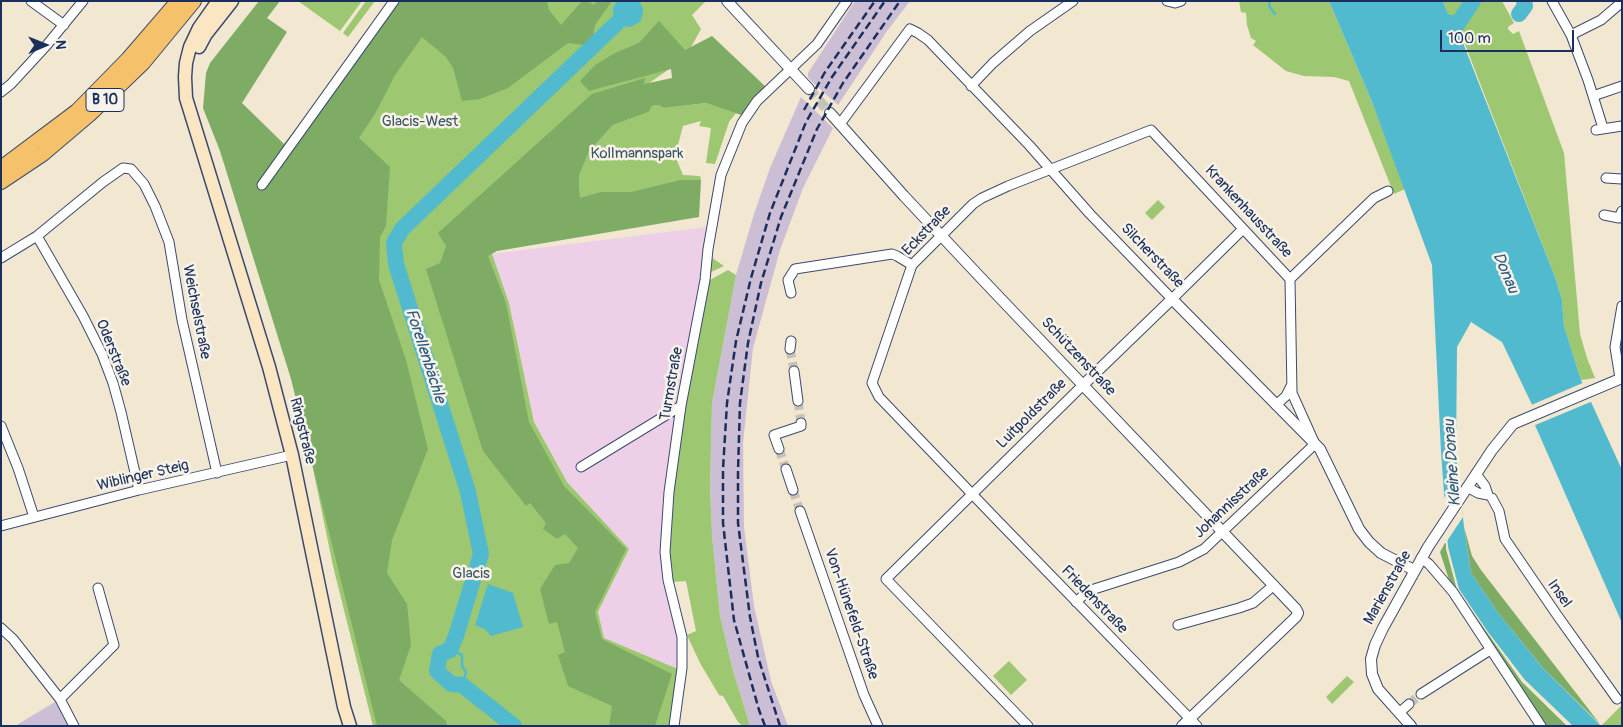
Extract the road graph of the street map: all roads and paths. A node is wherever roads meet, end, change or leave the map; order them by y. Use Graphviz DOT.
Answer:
graph roads {
  1 [pos="31,1"];
  2 [pos="83,1"];
  3 [pos="178,1"];
  4 [pos="194,1"];
  5 [pos="218,1"];
  6 [pos="232,1"];
  7 [pos="394,1"];
  8 [pos="727,1"];
  9 [pos="847,1"];
  10 [pos="1071,1"];
  11 [pos="1167,1"];
  12 [pos="1181,1"];
  13 [pos="1552,1"];
  14 [pos="1622,2"];
  15 [pos="64,25"];
  16 [pos="1571,35"];
  17 [pos="790,70"];
  18 [pos="972,86"];
  19 [pos="1622,86"];
  20 [pos="809,89"];
  21 [pos="1,92"];
  22 [pos="1593,96"];
  23 [pos="830,113"];
  24 [pos="840,124"];
  25 [pos="1622,126"];
  26 [pos="1155,133"];
  27 [pos="202,150"];
  28 [pos="1,168"];
  29 [pos="1050,170"];
  30 [pos="1606,178"];
  31 [pos="1622,179"];
  32 [pos="1,182"];
  33 [pos="262,185"];
  34 [pos="1388,191"];
  35 [pos="1622,211"];
  36 [pos="1604,215"];
  37 [pos="1243,229"];
  38 [pos="942,235"];
  39 [pos="37,236"];
  40 [pos="1,258"];
  41 [pos="912,265"];
  42 [pos="1290,279"];
  43 [pos="791,293"];
  44 [pos="1172,299"];
  45 [pos="1622,306"];
  46 [pos="794,371"];
  47 [pos="1621,378"];
  48 [pos="1292,383"];
  49 [pos="1083,385"];
  50 [pos="798,401"];
  51 [pos="1276,405"];
  52 [pos="681,406"];
  53 [pos="801,423"];
  54 [pos="1,426"];
  55 [pos="1315,444"];
  56 [pos="779,449"];
  57 [pos="292,455"];
  58 [pos="581,468"];
  59 [pos="786,469"];
  60 [pos="217,473"];
  61 [pos="1476,474"];
  62 [pos="138,490"];
  63 [pos="793,490"];
  64 [pos="1465,490"];
  65 [pos="972,494"];
  66 [pos="1492,498"];
  67 [pos="800,511"];
  68 [pos="34,517"];
  69 [pos="1,526"];
  70 [pos="1223,532"];
  71 [pos="1421,558"];
  72 [pos="1414,570"];
  73 [pos="1274,585"];
  74 [pos="98,588"];
  75 [pos="1076,602"];
  76 [pos="1178,624"];
  77 [pos="1,628"];
  78 [pos="1490,650"];
  79 [pos="1421,694"];
  80 [pos="60,699"];
  81 [pos="1617,699"];
  82 [pos="1409,704"];
  83 [pos="1398,713"];
  84 [pos="1190,723"];
  85 [pos="74,726"];
  86 [pos="350,726"];
  87 [pos="674,726"];
  88 [pos="878,726"];
  89 [pos="1028,726"];
  90 [pos="1411,726"];
  91 [pos="1542,726"];
  1 -- 15 [label="street"];
  2 -- 15 [label="street"];
  3 -- 28 [label="highway, B 10"];
  4 -- 32 [label="highway, B 10"];
  5 -- 27 [label="main road, Ringstraße"];
  6 -- 27 [label="main road, Ringstraße"];
  7 -- 33 [label="street"];
  8 -- 17 [label="street"];
  9 -- 17 [label="street, Turmstraße"];
  10 -- 18 [label="street"];
  11 -- 12 [label="street"];
  13 -- 16 [label="street"];
  14 -- 16 [label="street"];
  15 -- 21 [label="street"];
  16 -- 22 [label="street"];
  17 -- 20 [label="street"];
  17 -- 52 [label="street, Turmstraße"];
  18 -- 24 [label="street, Silcherstraße"];
  18 -- 29 [label="street, Silcherstraße"];
  19 -- 22 [label="street"];
  22 -- 25 [label="street"];
  23 -- 24 [label="street, Schützenstraße"];
  24 -- 38 [label="street, Schützenstraße"];
  26 -- 29 [label="street, Eckstraße"];
  26 -- 37 [label="street, Krankenhausstraße"];
  27 -- 57 [label="main road, Ringstraße"];
  29 -- 38 [label="street, Eckstraße"];
  29 -- 44 [label="street, Silcherstraße"];
  30 -- 31 [label="street"];
  34 -- 42 [label="street"];
  35 -- 36 [label="street"];
  37 -- 42 [label="street, Krankenhausstraße"];
  37 -- 44 [label="street, Luitpoldstraße"];
  38 -- 41 [label="street, Eckstraße"];
  38 -- 49 [label="street, Schützenstraße"];
  39 -- 40 [label="street"];
  39 -- 60 [label="street, Weichselstraße"];
  39 -- 62 [label="street, Oderstraße"];
  41 -- 43 [label="street"];
  41 -- 65 [label="street, Eckstraße"];
  42 -- 48 [label="street, Krankenhausstraße"];
  44 -- 49 [label="street, Luitpoldstraße"];
  44 -- 51 [label="street, Silcherstraße"];
  45 -- 47 [label="street"];
  46 -- 50 [label="street"];
  47 -- 61 [label="street, Marienstraße"];
  48 -- 51 [label="street"];
  48 -- 55 [label="street, Krankenhausstraße"];
  49 -- 65 [label="street, Luitpoldstraße"];
  49 -- 70 [label="street, Schützenstraße"];
  51 -- 55 [label="street, Silcherstraße"];
  52 -- 58 [label="street"];
  52 -- 87 [label="street, Turmstraße"];
  53 -- 56 [label="street"];
  54 -- 68 [label="street"];
  55 -- 70 [label="street, Johannisstraße"];
  55 -- 72 [label="street, Krankenhausstraße"];
  57 -- 60 [label="street, Wiblinger Steig"];
  57 -- 86 [label="main road, Ringstraße"];
  59 -- 63 [label="street"];
  60 -- 62 [label="street, Wiblinger Steig"];
  61 -- 64 [label="street, Marienstraße"];
  61 -- 64 [label="street"];
  62 -- 68 [label="street, Wiblinger Steig"];
  64 -- 71 [label="street, Marienstraße"];
  65 -- 75 [label="street, Friedenstraße"];
  65 -- 89 [label="street, Luitpoldstraße"];
  66 -- 81 [label="street, Insel"];
  67 -- 88 [label="street, Von-Hünefeld-Straße"];
  68 -- 69 [label="street, Wiblinger Steig"];
  70 -- 73 [label="street, Schützenstraße"];
  70 -- 75 [label="street, Johannisstraße"];
  71 -- 72 [label="street, Marienstraße"];
  71 -- 78 [label="street"];
  72 -- 83 [label="street, Marienstraße"];
  73 -- 76 [label="street"];
  73 -- 84 [label="street, Schützenstraße"];
  74 -- 80 [label="street"];
  75 -- 84 [label="street, Friedenstraße"];
  77 -- 80 [label="street"];
  78 -- 79 [label="street"];
  78 -- 91 [label="street"];
  80 -- 85 [label="street"];
  82 -- 83 [label="street"];
  83 -- 90 [label="street"];
}
